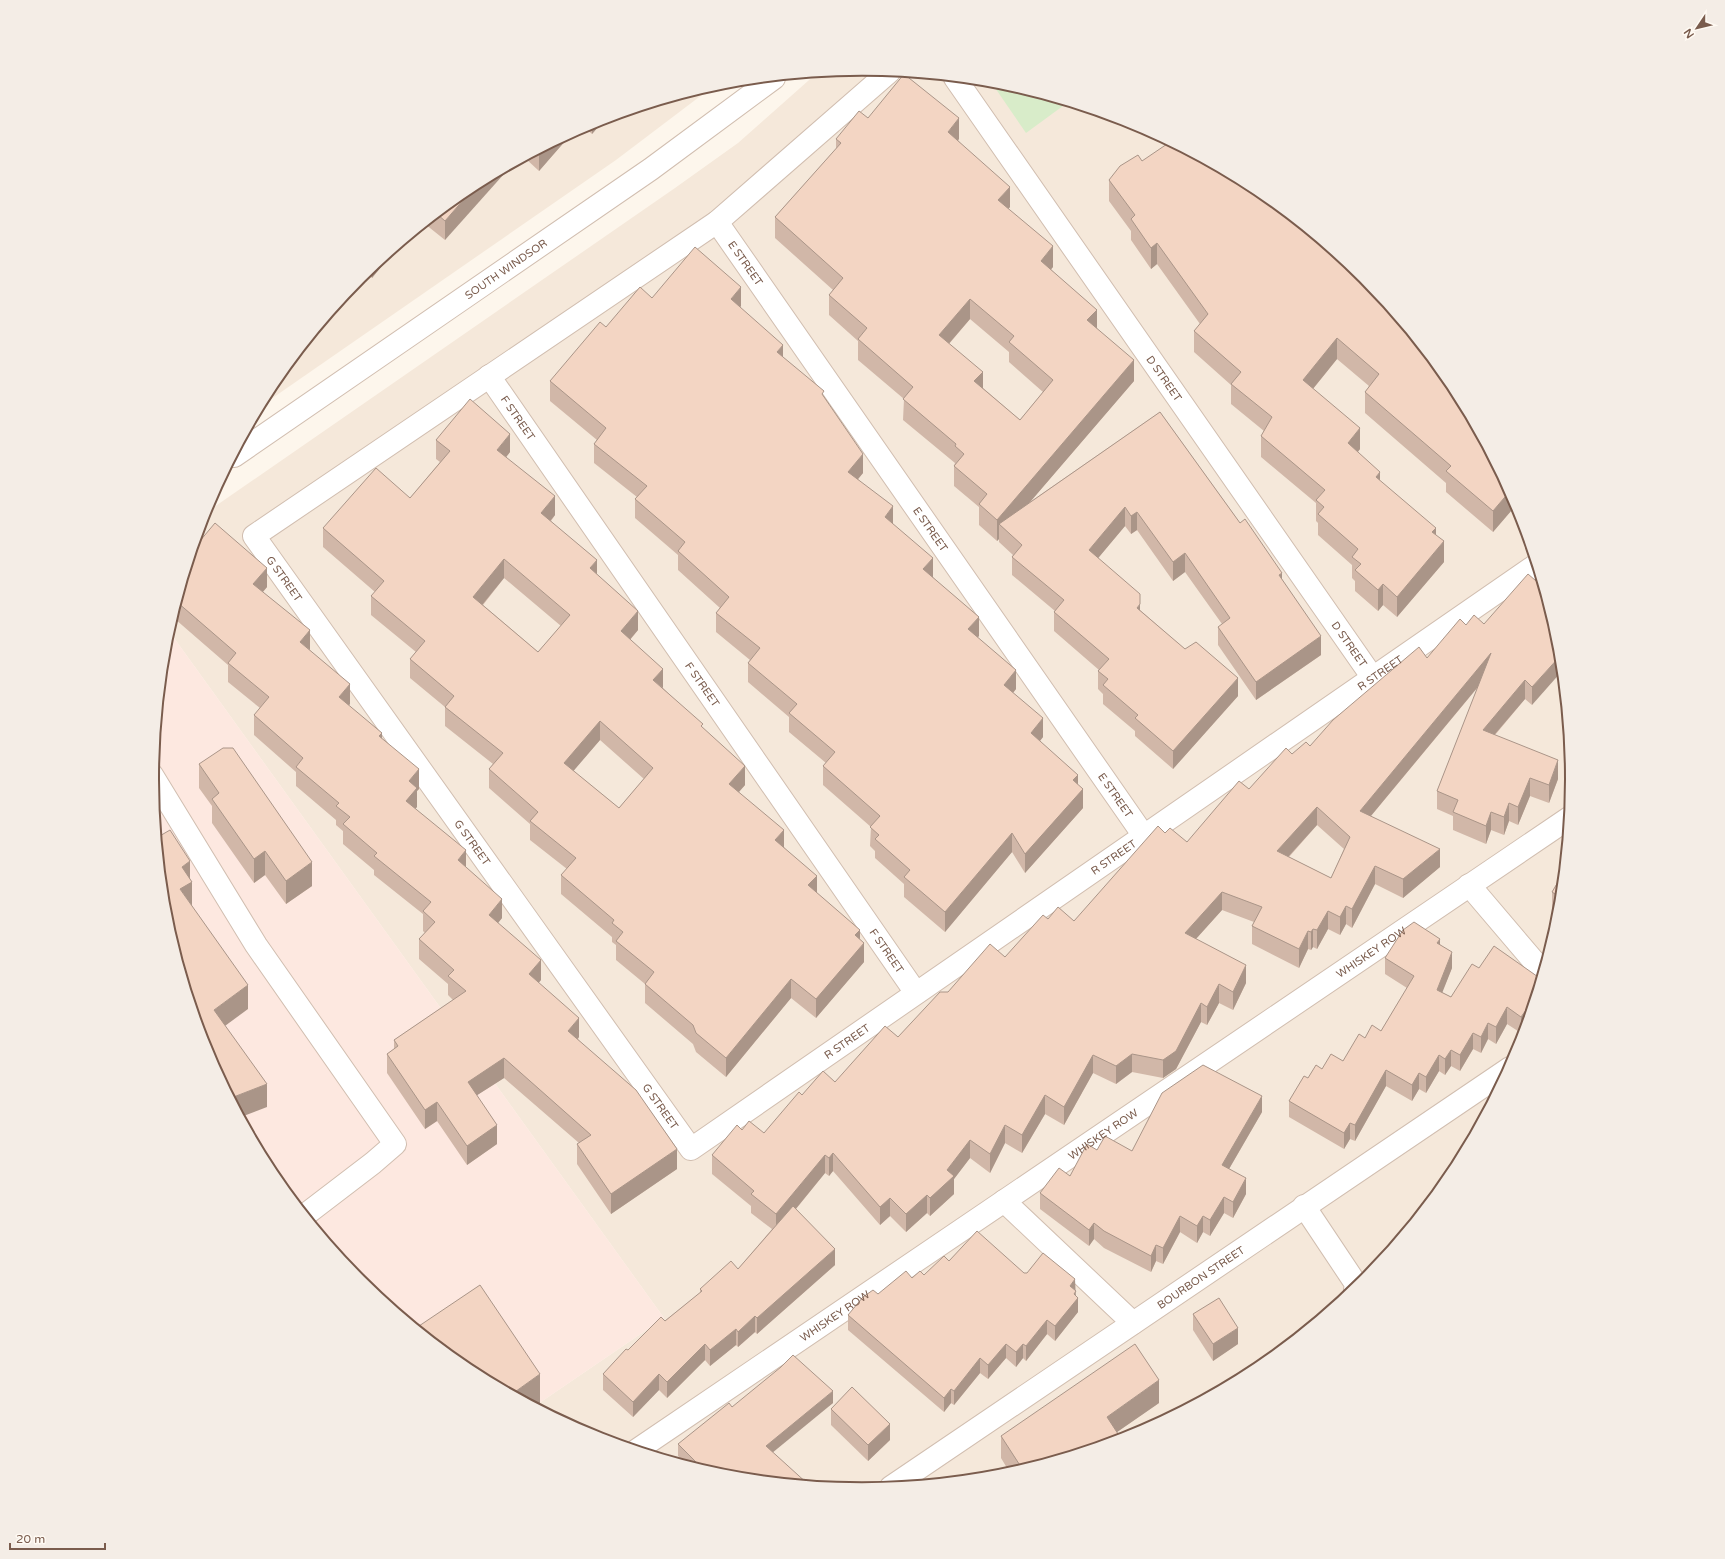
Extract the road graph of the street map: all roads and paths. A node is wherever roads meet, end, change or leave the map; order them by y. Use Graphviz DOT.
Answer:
graph roads {
  1 [pos="883,77"];
  2 [pos="768,83"];
  3 [pos="958,83"];
  4 [pos="717,222"];
  5 [pos="489,376"];
  6 [pos="241,451"];
  7 [pos="1533,567"];
  8 [pos="1373,678"];
  9 [pos="159,787"];
  10 [pos="1564,821"];
  11 [pos="1144,836"];
  12 [pos="1469,885"];
  13 [pos="1540,969"];
  14 [pos="916,993"];
  15 [pos="1501,1074"];
  16 [pos="691,1149"];
  17 [pos="1004,1201"];
  18 [pos="1304,1206"];
  19 [pos="308,1212"];
  20 [pos="1355,1282"];
  21 [pos="1133,1322"];
  22 [pos="641,1447"];
  23 [pos="899,1481"];
  1 -- 4 [label="street"];
  2 -- 6 [label="street, SOUTH WINDSOR"];
  3 -- 8 [label="street, D STREET"];
  4 -- 5 [label="street"];
  4 -- 11 [label="street, E STREET"];
  5 -- 14 [label="street, F STREET"];
  5 -- 16 [label="street, G STREET"];
  7 -- 8 [label="street, R STREET"];
  8 -- 11 [label="street, R STREET"];
  9 -- 19 [label="street"];
  10 -- 12 [label="street, WHISKEY ROW"];
  11 -- 14 [label="street, R STREET"];
  12 -- 13 [label="street"];
  12 -- 17 [label="street, WHISKEY ROW"];
  14 -- 16 [label="street, R STREET"];
  15 -- 18 [label="street, BOURBON STREET"];
  17 -- 21 [label="street"];
  17 -- 22 [label="street, WHISKEY ROW"];
  18 -- 20 [label="street"];
  18 -- 21 [label="street, BOURBON STREET"];
  21 -- 23 [label="street, BOURBON STREET"];
}
